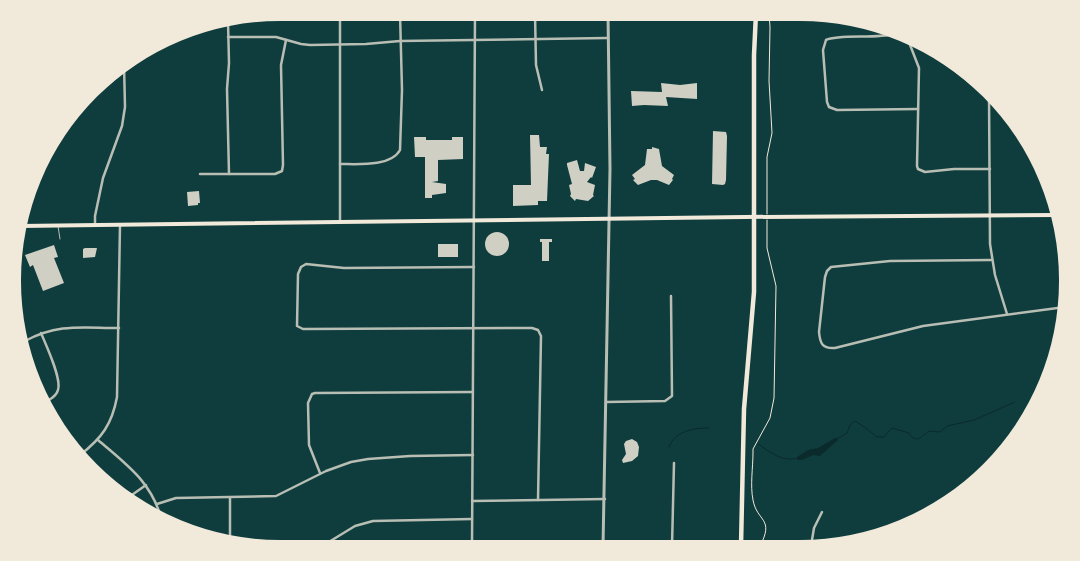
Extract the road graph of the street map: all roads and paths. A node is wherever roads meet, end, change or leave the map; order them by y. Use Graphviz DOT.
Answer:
graph roads {
  1 [pos="340,21"];
  2 [pos="400,21"];
  3 [pos="475,21"];
  4 [pos="535,21"];
  5 [pos="608,21"];
  6 [pos="756,21"];
  7 [pos="770,21"];
  8 [pos="228,26"];
  9 [pos="885,36"];
  10 [pos="228,37"];
  11 [pos="607,38"];
  12 [pos="286,40"];
  13 [pos="475,40"];
  14 [pos="535,40"];
  15 [pos="400,41"];
  16 [pos="340,45"];
  17 [pos="911,46"];
  18 [pos="124,74"];
  19 [pos="542,90"];
  20 [pos="989,104"];
  21 [pos="918,110"];
  22 [pos="340,164"];
  23 [pos="990,169"];
  24 [pos="200,174"];
  25 [pos="228,174"];
  26 [pos="768,206"];
  27 [pos="1050,215"];
  28 [pos="990,216"];
  29 [pos="754,217"];
  30 [pos="609,219"];
  31 [pos="474,220"];
  32 [pos="340,221"];
  33 [pos="95,225"];
  34 [pos="120,225"];
  35 [pos="27,226"];
  36 [pos="58,226"];
  37 [pos="766,228"];
  38 [pos="60,239"];
  39 [pos="991,260"];
  40 [pos="474,267"];
  41 [pos="671,296"];
  42 [pos="1057,308"];
  43 [pos="1007,314"];
  44 [pos="119,328"];
  45 [pos="473,328"];
  46 [pos="41,333"];
  47 [pos="28,339"];
  48 [pos="473,392"];
  49 [pos="50,399"];
  50 [pos="606,402"];
  51 [pos="98,440"];
  52 [pos="86,450"];
  53 [pos="473,455"];
  54 [pos="674,463"];
  55 [pos="320,473"];
  56 [pos="146,485"];
  57 [pos="133,494"];
  58 [pos="230,497"];
  59 [pos="605,499"];
  60 [pos="538,500"];
  61 [pos="472,501"];
  62 [pos="157,504"];
  63 [pos="158,509"];
  64 [pos="822,512"];
  65 [pos="472,519"];
  66 [pos="230,535"];
  67 [pos="812,539"];
  68 [pos="332,540"];
  69 [pos="472,540"];
  70 [pos="603,540"];
  71 [pos="672,540"];
  72 [pos="741,540"];
  73 [pos="763,540"];
  1 -- 16 [label="street"];
  2 -- 15 [label="street"];
  3 -- 13 [label="street"];
  4 -- 14 [label="street"];
  5 -- 11 [label="street"];
  6 -- 29 [label="main road"];
  7 -- 26 [label="path"];
  8 -- 10 [label="street"];
  9 -- 21 [label="street"];
  10 -- 12 [label="street"];
  10 -- 25 [label="street"];
  11 -- 14 [label="street"];
  11 -- 30 [label="street"];
  12 -- 16 [label="street"];
  12 -- 25 [label="street"];
  13 -- 14 [label="street"];
  13 -- 15 [label="street"];
  13 -- 31 [label="street"];
  14 -- 19 [label="street"];
  15 -- 16 [label="street"];
  15 -- 22 [label="street"];
  16 -- 22 [label="street"];
  17 -- 21 [label="street"];
  18 -- 33 [label="street"];
  20 -- 23 [label="street"];
  21 -- 23 [label="street"];
  22 -- 32 [label="street"];
  23 -- 28 [label="street"];
  24 -- 25 [label="street"];
  27 -- 28 [label="main road"];
  28 -- 29 [label="main road"];
  28 -- 39 [label="street"];
  29 -- 30 [label="main road"];
  29 -- 72 [label="main road"];
  30 -- 31 [label="main road"];
  30 -- 50 [label="street"];
  31 -- 32 [label="main road"];
  31 -- 40 [label="street"];
  32 -- 34 [label="main road"];
  33 -- 34 [label="main road"];
  33 -- 36 [label="main road"];
  34 -- 44 [label="street"];
  35 -- 36 [label="main road"];
  36 -- 38 [label="lane"];
  37 -- 73 [label="path"];
  39 -- 43 [label="street"];
  39 -- 43 [label="street"];
  40 -- 45 [label="street"];
  40 -- 45 [label="street"];
  41 -- 50 [label="street"];
  42 -- 43 [label="street"];
  44 -- 46 [label="street"];
  44 -- 51 [label="street"];
  45 -- 48 [label="street"];
  45 -- 60 [label="street"];
  46 -- 47 [label="street"];
  46 -- 49 [label="street"];
  48 -- 53 [label="street"];
  48 -- 55 [label="street"];
  50 -- 59 [label="street"];
  51 -- 52 [label="street"];
  51 -- 56 [label="street"];
  53 -- 55 [label="street"];
  53 -- 61 [label="street"];
  54 -- 71 [label="street"];
  55 -- 58 [label="street"];
  56 -- 57 [label="street"];
  56 -- 62 [label="street"];
  58 -- 62 [label="street"];
  58 -- 66 [label="street"];
  59 -- 60 [label="street"];
  59 -- 70 [label="street"];
  60 -- 61 [label="street"];
  61 -- 65 [label="street"];
  62 -- 63 [label="street"];
  64 -- 67 [label="street"];
  65 -- 68 [label="street"];
  65 -- 69 [label="street"];
}
